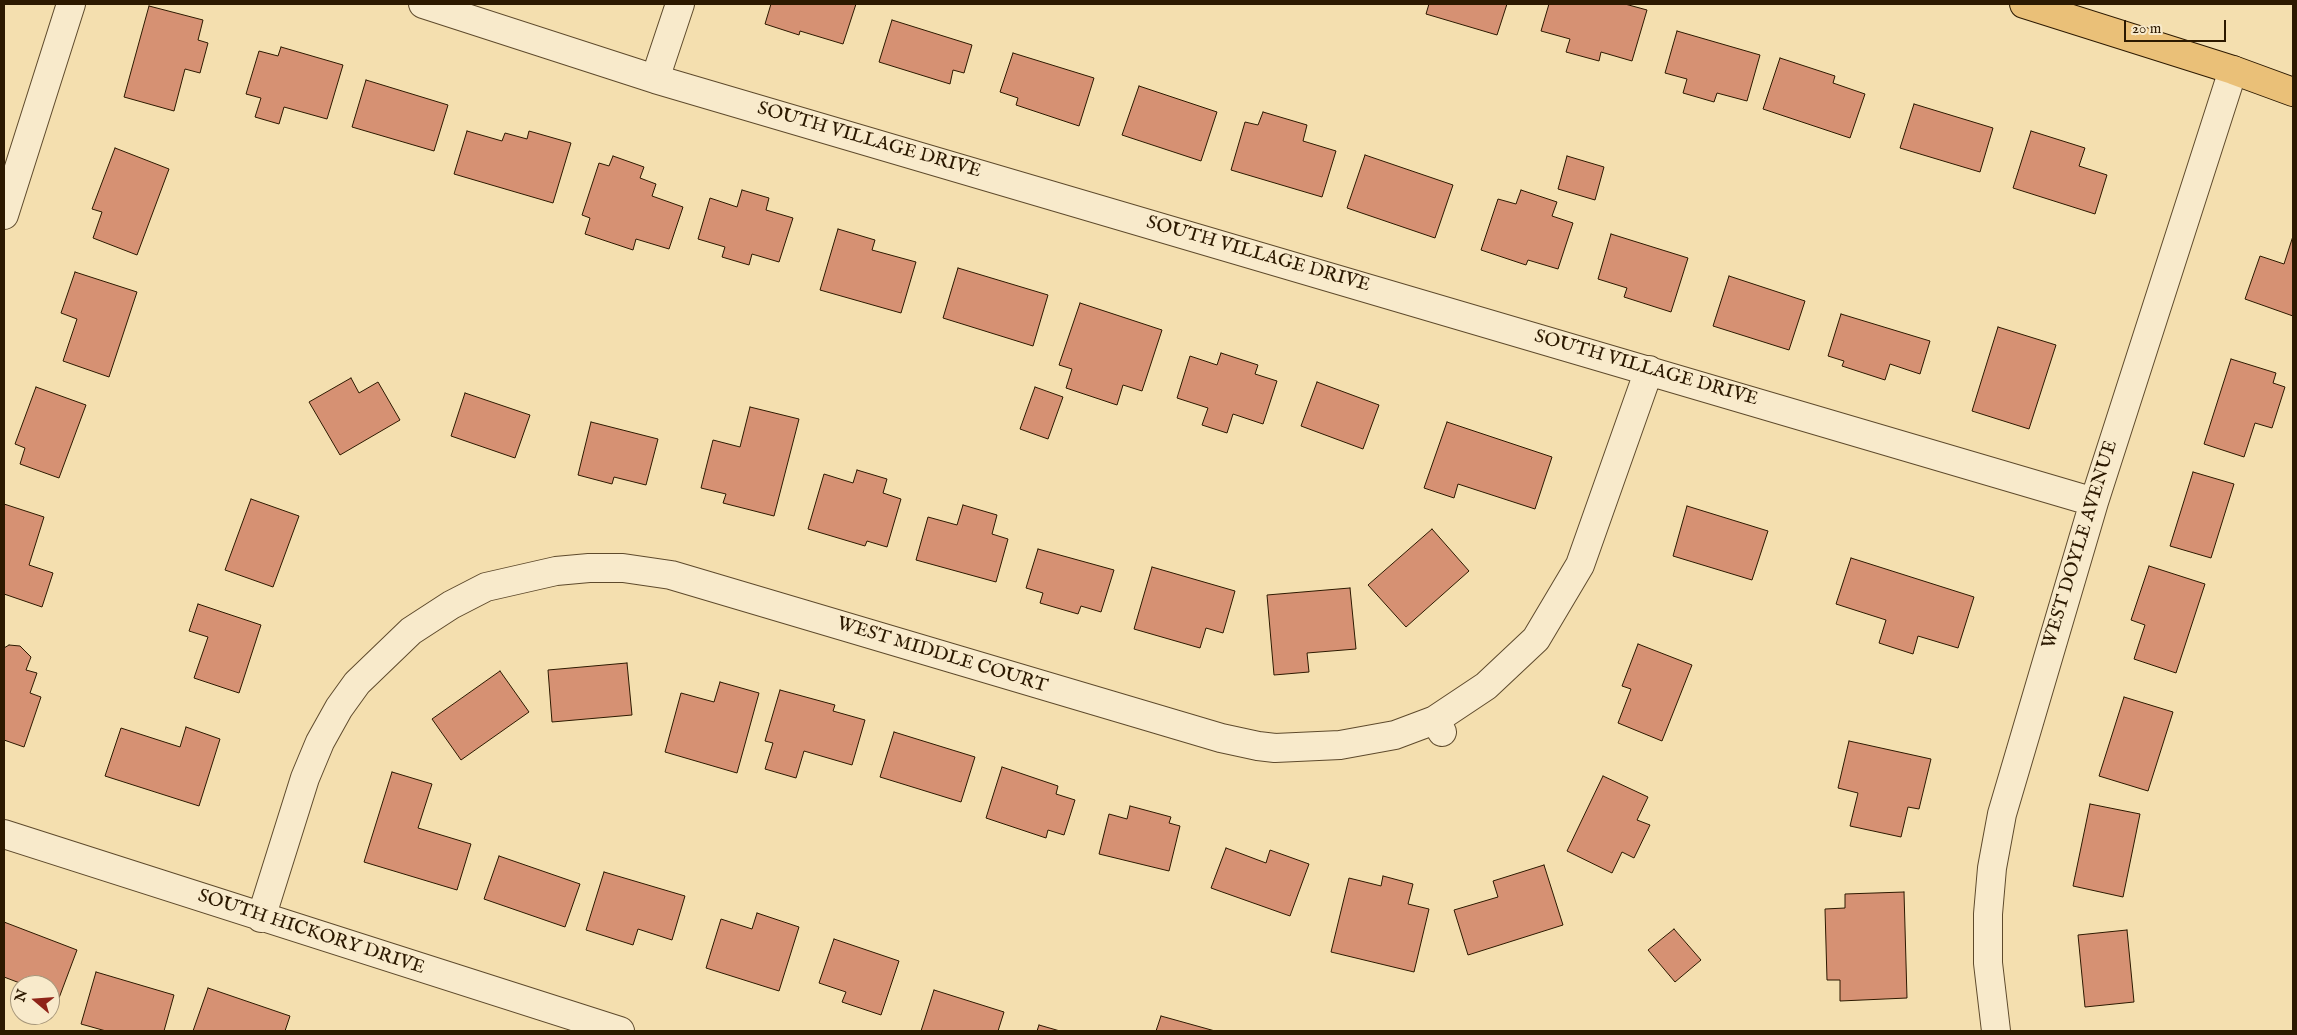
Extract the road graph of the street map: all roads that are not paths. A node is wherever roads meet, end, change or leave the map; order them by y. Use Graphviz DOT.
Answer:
graph roads {
  1 [pos="71,4"];
  2 [pos="423,4"];
  3 [pos="680,4"];
  4 [pos="2024,4"];
  5 [pos="2233,70"];
  6 [pos="656,79"];
  7 [pos="2293,92"];
  8 [pos="4,215"];
  9 [pos="1649,370"];
  10 [pos="2094,502"];
  11 [pos="4,834"];
  12 [pos="261,918"];
  13 [pos="620,1031"];
  14 [pos="1996,1031"];
  1 -- 8 [label="street"];
  2 -- 6 [label="street, SOUTH VILLAGE DRIVE"];
  3 -- 6 [label="street"];
  4 -- 5 [label="main road"];
  5 -- 7 [label="main road"];
  5 -- 10 [label="street, WEST DOYLE AVENUE"];
  6 -- 9 [label="street, SOUTH VILLAGE DRIVE"];
  9 -- 10 [label="street, SOUTH VILLAGE DRIVE"];
  9 -- 12 [label="street, WEST MIDDLE COURT"];
  10 -- 14 [label="street, WEST DOYLE AVENUE"];
  11 -- 12 [label="street, SOUTH HICKORY DRIVE"];
  12 -- 13 [label="street, SOUTH HICKORY DRIVE"];
}
